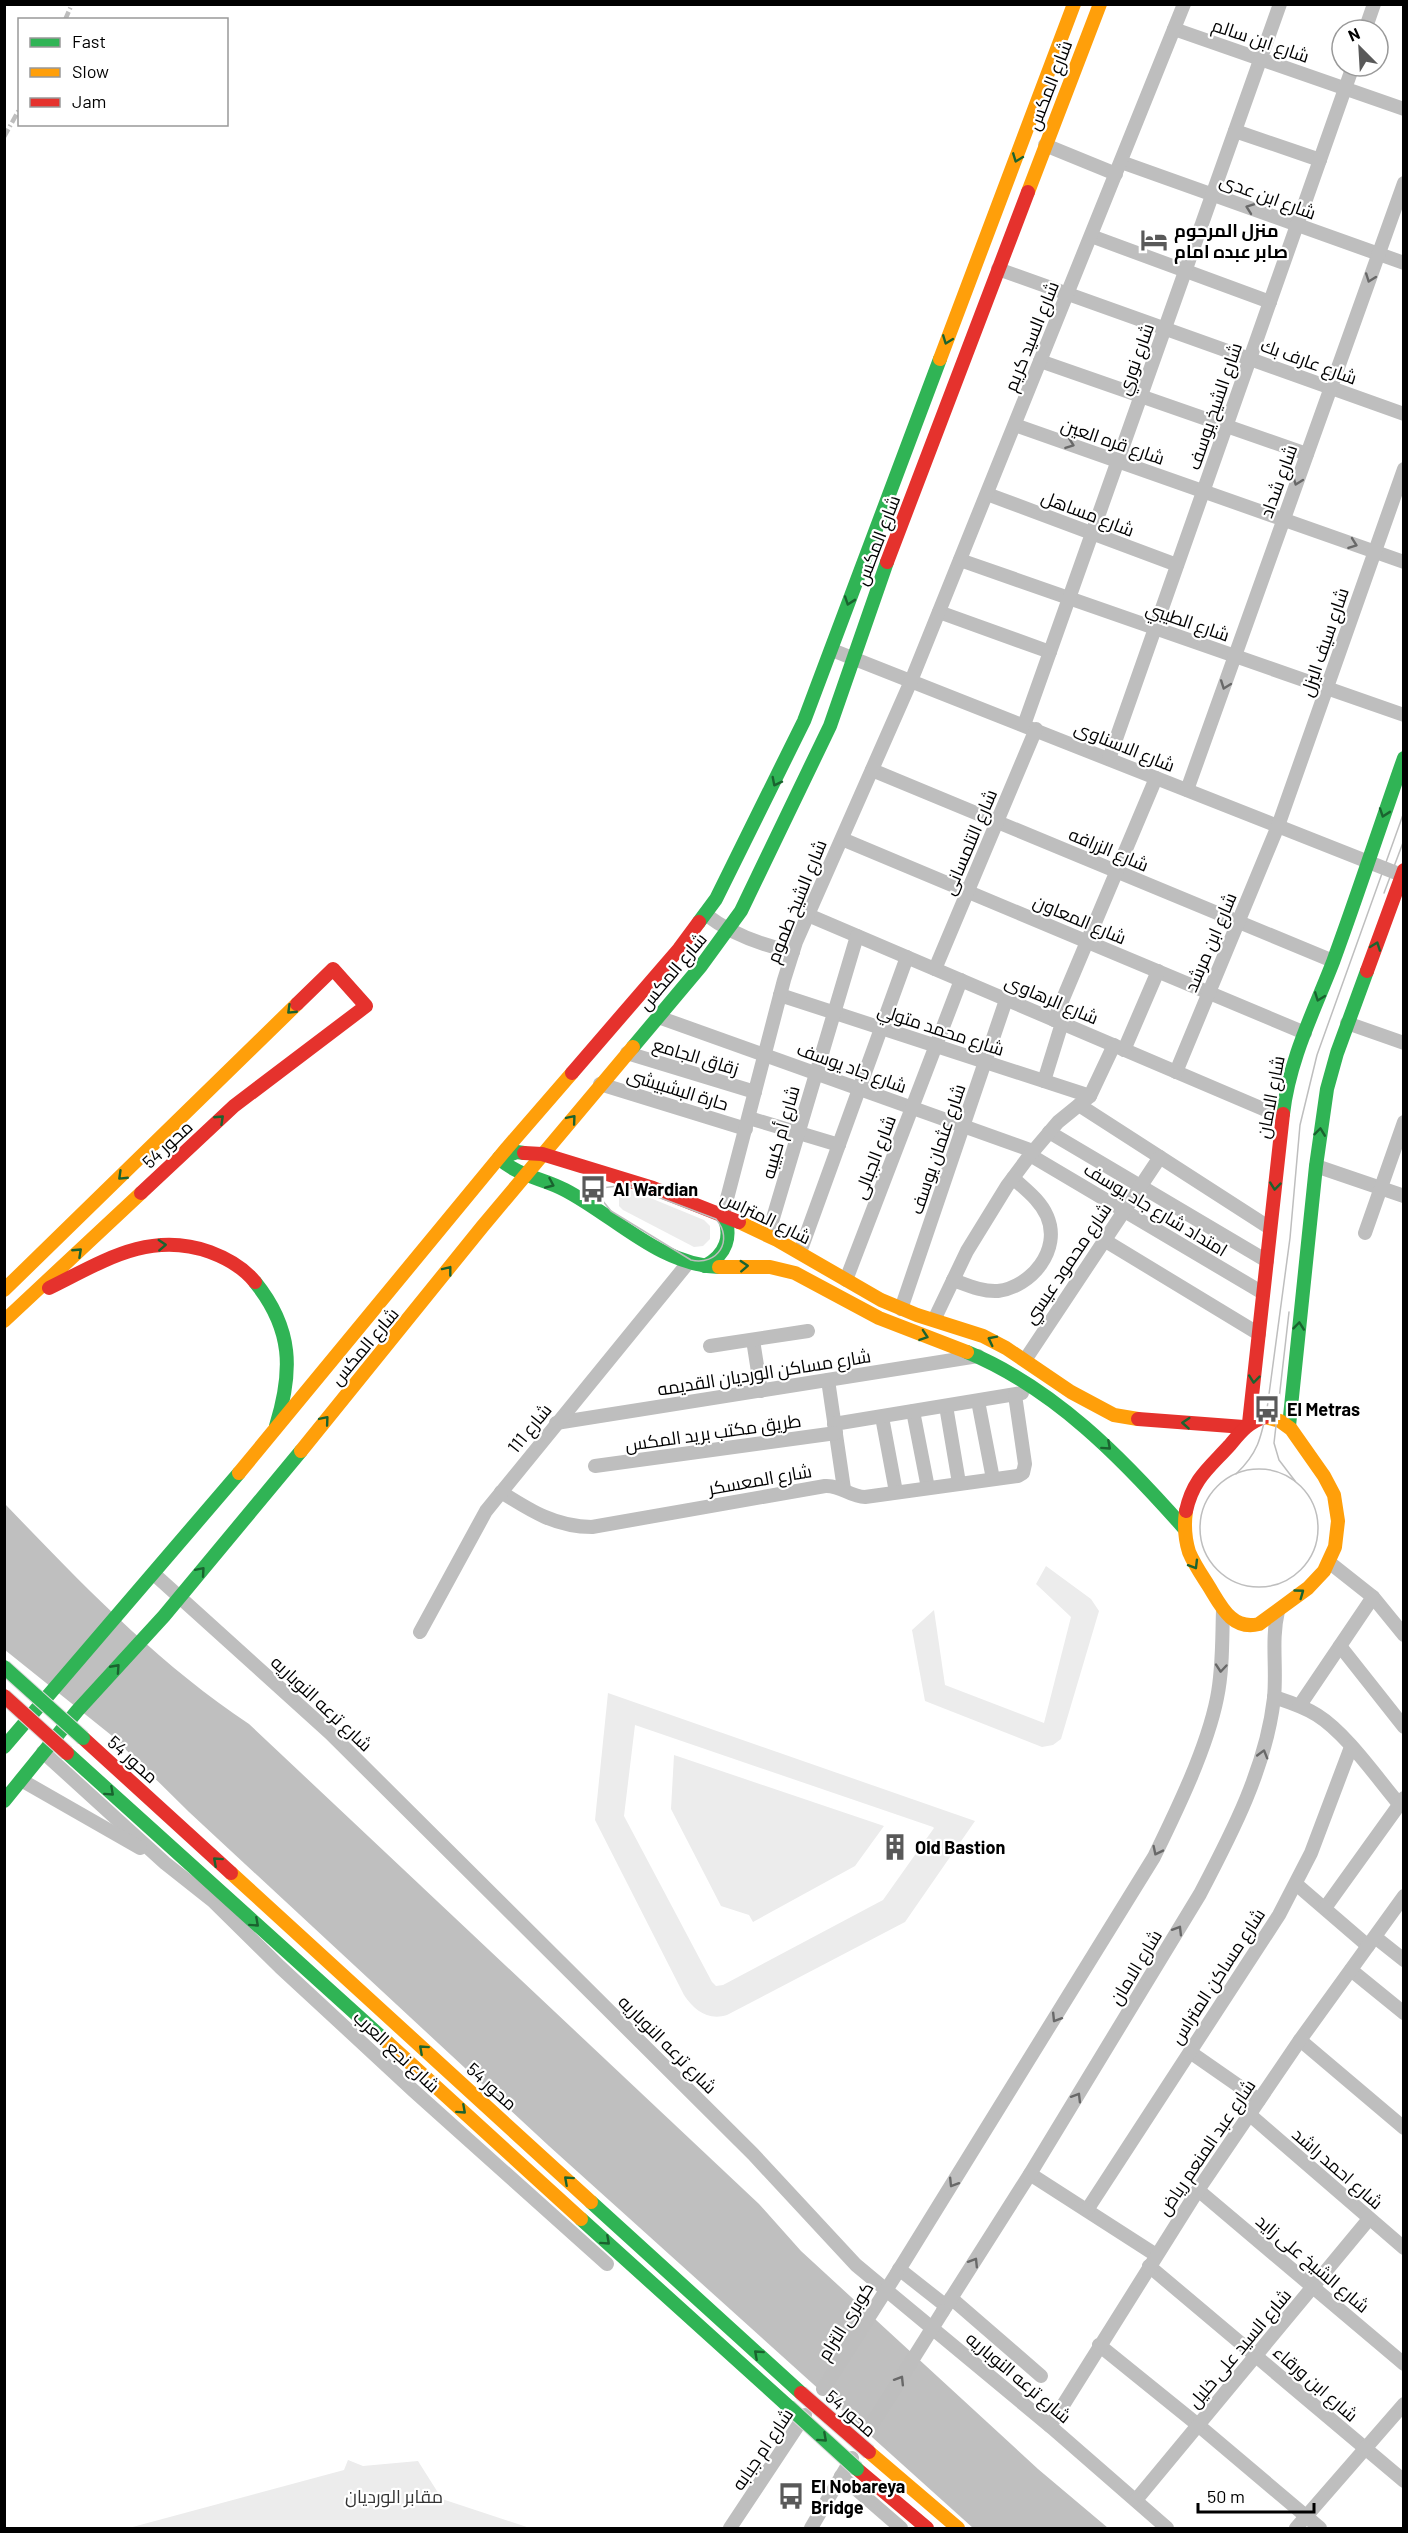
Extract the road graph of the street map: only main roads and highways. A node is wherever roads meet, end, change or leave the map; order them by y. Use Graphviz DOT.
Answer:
graph roads {
  1 [pos="1074,4"];
  2 [pos="1100,4"];
  3 [pos="1404,758"];
  4 [pos="1403,874"];
  5 [pos="542,1154"];
  6 [pos="499,1158"];
  7 [pos="526,1176"];
  8 [pos="723,1214"];
  9 [pos="705,1266"];
  10 [pos="4,1290"];
  11 [pos="30,1297"];
  12 [pos="400,1304"];
  13 [pos="4,1321"];
  14 [pos="1101,1410"];
  15 [pos="1246,1425"];
  16 [pos="276,1426"];
  17 [pos="1289,1426"];
  18 [pos="1089,1431"];
  19 [pos="1183,1527"];
  20 [pos="4,1666"];
  21 [pos="4,1696"];
  22 [pos="4,1747"];
  23 [pos="4,1801"];
  24 [pos="927,2529"];
  25 [pos="958,2529"];
  1 -- 6 [label="main road, شارع المكس, one-way"];
  5 -- 2 [label="main road, شارع المكس, one-way"];
  3 -- 15 [label="main road, شارع الامان, one-way"];
  17 -- 4 [label="main road, one-way"];
  5 -- 6 [label="main road, شارع المتراس"];
  5 -- 7 [label="main road, شارع المكس"];
  5 -- 8 [label="main road, شارع المتراس"];
  6 -- 7 [label="main road"];
  6 -- 12 [label="main road, شارع المكس"];
  7 -- 9 [label="main road, one-way"];
  12 -- 7 [label="main road, شارع المكس, one-way"];
  8 -- 9 [label="main road"];
  14 -- 8 [label="main road, شارع المتراس, one-way"];
  9 -- 18 [label="main road, one-way"];
  11 -- 10 [label="main road, محور 54, one-way"];
  11 -- 13 [label="main road, محور 54"];
  11 -- 16 [label="main road, one-way"];
  12 -- 16 [label="main road, شارع المكس"];
  23 -- 12 [label="main road, شارع المكس, one-way"];
  15 -- 14 [label="main road, شارع المتراس, one-way"];
  14 -- 18 [label="main road"];
  15 -- 17 [label="main road"];
  15 -- 19 [label="main road"];
  16 -- 22 [label="main road, شارع المكس"];
  19 -- 17 [label="main road, one-way"];
  18 -- 19 [label="main road, one-way"];
  25 -- 20 [label="main road, محور 54, one-way, bridge"];
  21 -- 24 [label="main road, محور 54, one-way, bridge"];
}
